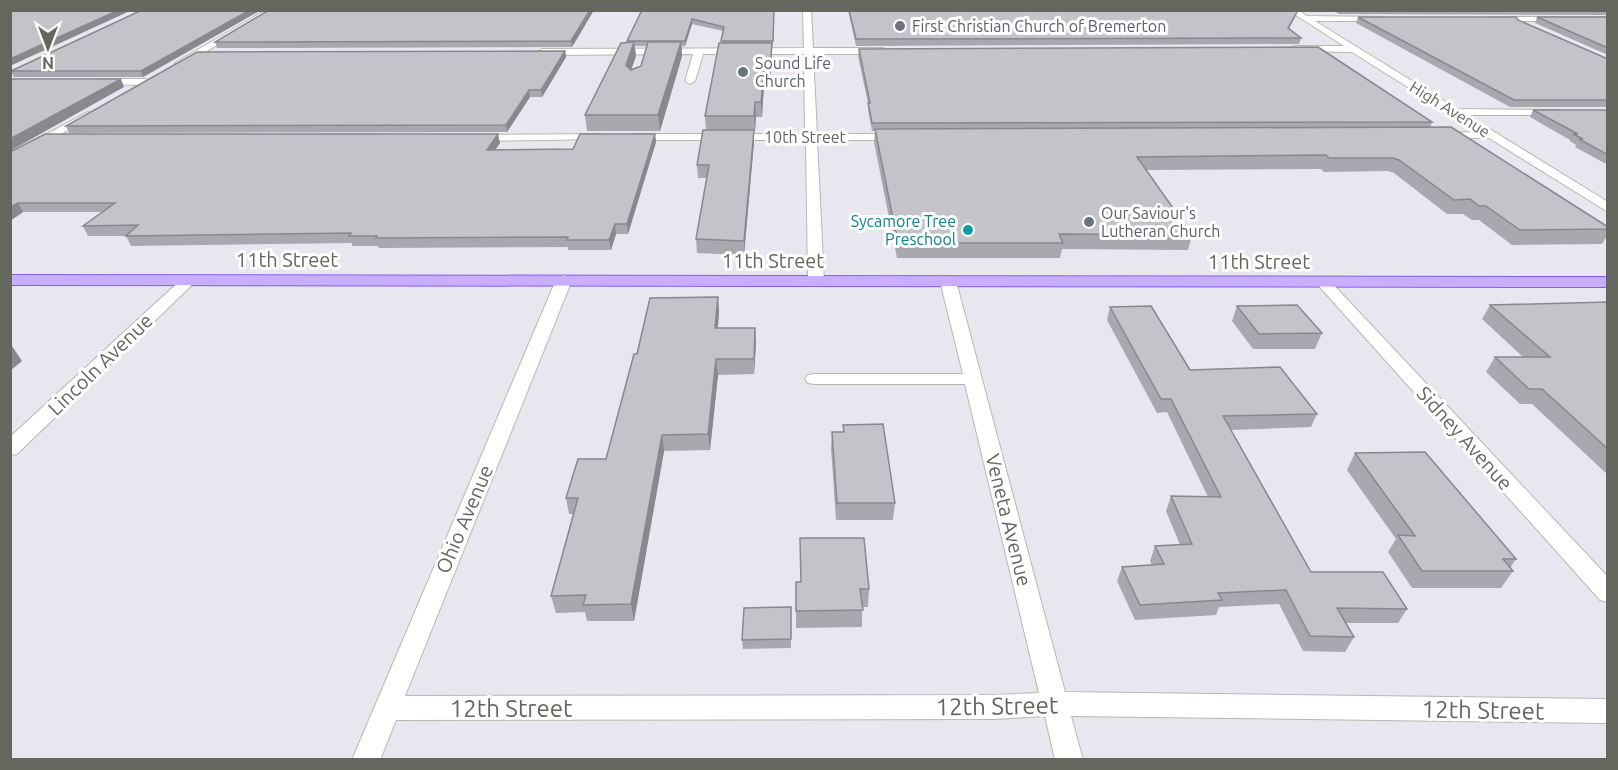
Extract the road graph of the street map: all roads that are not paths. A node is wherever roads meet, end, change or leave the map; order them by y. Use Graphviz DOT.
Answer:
graph roads {
  1 [pos="273,10"];
  2 [pos="807,10"];
  3 [pos="1292,10"];
  4 [pos="1493,10"];
  5 [pos="1305,18"];
  6 [pos="1386,19"];
  7 [pos="1479,19"];
  8 [pos="1512,19"];
  9 [pos="1608,19"];
  10 [pos="1533,28"];
  11 [pos="1285,49"];
  12 [pos="1353,49"];
  13 [pos="699,51"];
  14 [pos="808,51"];
  15 [pos="893,51"];
  16 [pos="526,52"];
  17 [pos="644,52"];
  18 [pos="198,53"];
  19 [pos="222,53"];
  20 [pos="640,64"];
  21 [pos="170,69"];
  22 [pos="690,81"];
  23 [pos="89,82"];
  24 [pos="124,95"];
  25 [pos="95,111"];
  26 [pos="1454,112"];
  27 [pos="1572,112"];
  28 [pos="1492,135"];
  29 [pos="1428,136"];
  30 [pos="811,137"];
  31 [pos="907,137"];
  32 [pos="46,138"];
  33 [pos="71,138"];
  34 [pos="458,138"];
  35 [pos="10,159"];
  36 [pos="1608,208"];
  37 [pos="10,280"];
  38 [pos="189,280"];
  39 [pos="564,280"];
  40 [pos="816,281"];
  41 [pos="948,281"];
  42 [pos="1323,282"];
  43 [pos="1608,282"];
  44 [pos="814,379"];
  45 [pos="973,379"];
  46 [pos="10,449"];
  47 [pos="1608,593"];
  48 [pos="1056,704"];
  49 [pos="387,708"];
  50 [pos="1608,711"];
  51 [pos="366,759"];
  52 [pos="1069,759"];
  1 -- 18 [label="street"];
  2 -- 14 [label="street"];
  3 -- 5 [label="street, High Avenue"];
  4 -- 8 [label="street"];
  5 -- 6 [label="street"];
  5 -- 12 [label="street, High Avenue"];
  7 -- 8 [label="street"];
  8 -- 9 [label="street"];
  8 -- 10 [label="street"];
  11 -- 12 [label="street"];
  12 -- 26 [label="street, High Avenue"];
  13 -- 14 [label="street"];
  13 -- 17 [label="street"];
  13 -- 22 [label="street"];
  14 -- 15 [label="street"];
  14 -- 30 [label="street"];
  16 -- 17 [label="street"];
  17 -- 20 [label="street"];
  18 -- 19 [label="street"];
  18 -- 21 [label="street"];
  23 -- 24 [label="street"];
  25 -- 32 [label="street"];
  26 -- 27 [label="street"];
  26 -- 28 [label="street, High Avenue"];
  28 -- 29 [label="street"];
  28 -- 36 [label="street, High Avenue"];
  30 -- 31 [label="street, 10th Street"];
  30 -- 34 [label="street, 10th Street"];
  30 -- 40 [label="street"];
  32 -- 33 [label="street"];
  32 -- 35 [label="street"];
  37 -- 38 [label="main road, 11th Street"];
  38 -- 39 [label="main road, 11th Street"];
  38 -- 46 [label="street, Lincoln Avenue"];
  39 -- 40 [label="main road, 11th Street"];
  39 -- 49 [label="street, Ohio Avenue"];
  40 -- 41 [label="main road, 11th Street"];
  41 -- 42 [label="main road, 11th Street"];
  41 -- 45 [label="street, Veneta Avenue"];
  42 -- 43 [label="main road, 11th Street"];
  42 -- 47 [label="street, Sidney Avenue"];
  44 -- 45 [label="street"];
  45 -- 48 [label="street, Veneta Avenue"];
  48 -- 49 [label="street, 12th Street"];
  48 -- 50 [label="street, 12th Street"];
  48 -- 52 [label="street, Veneta Avenue"];
  49 -- 51 [label="street, Ohio Avenue"];
}
